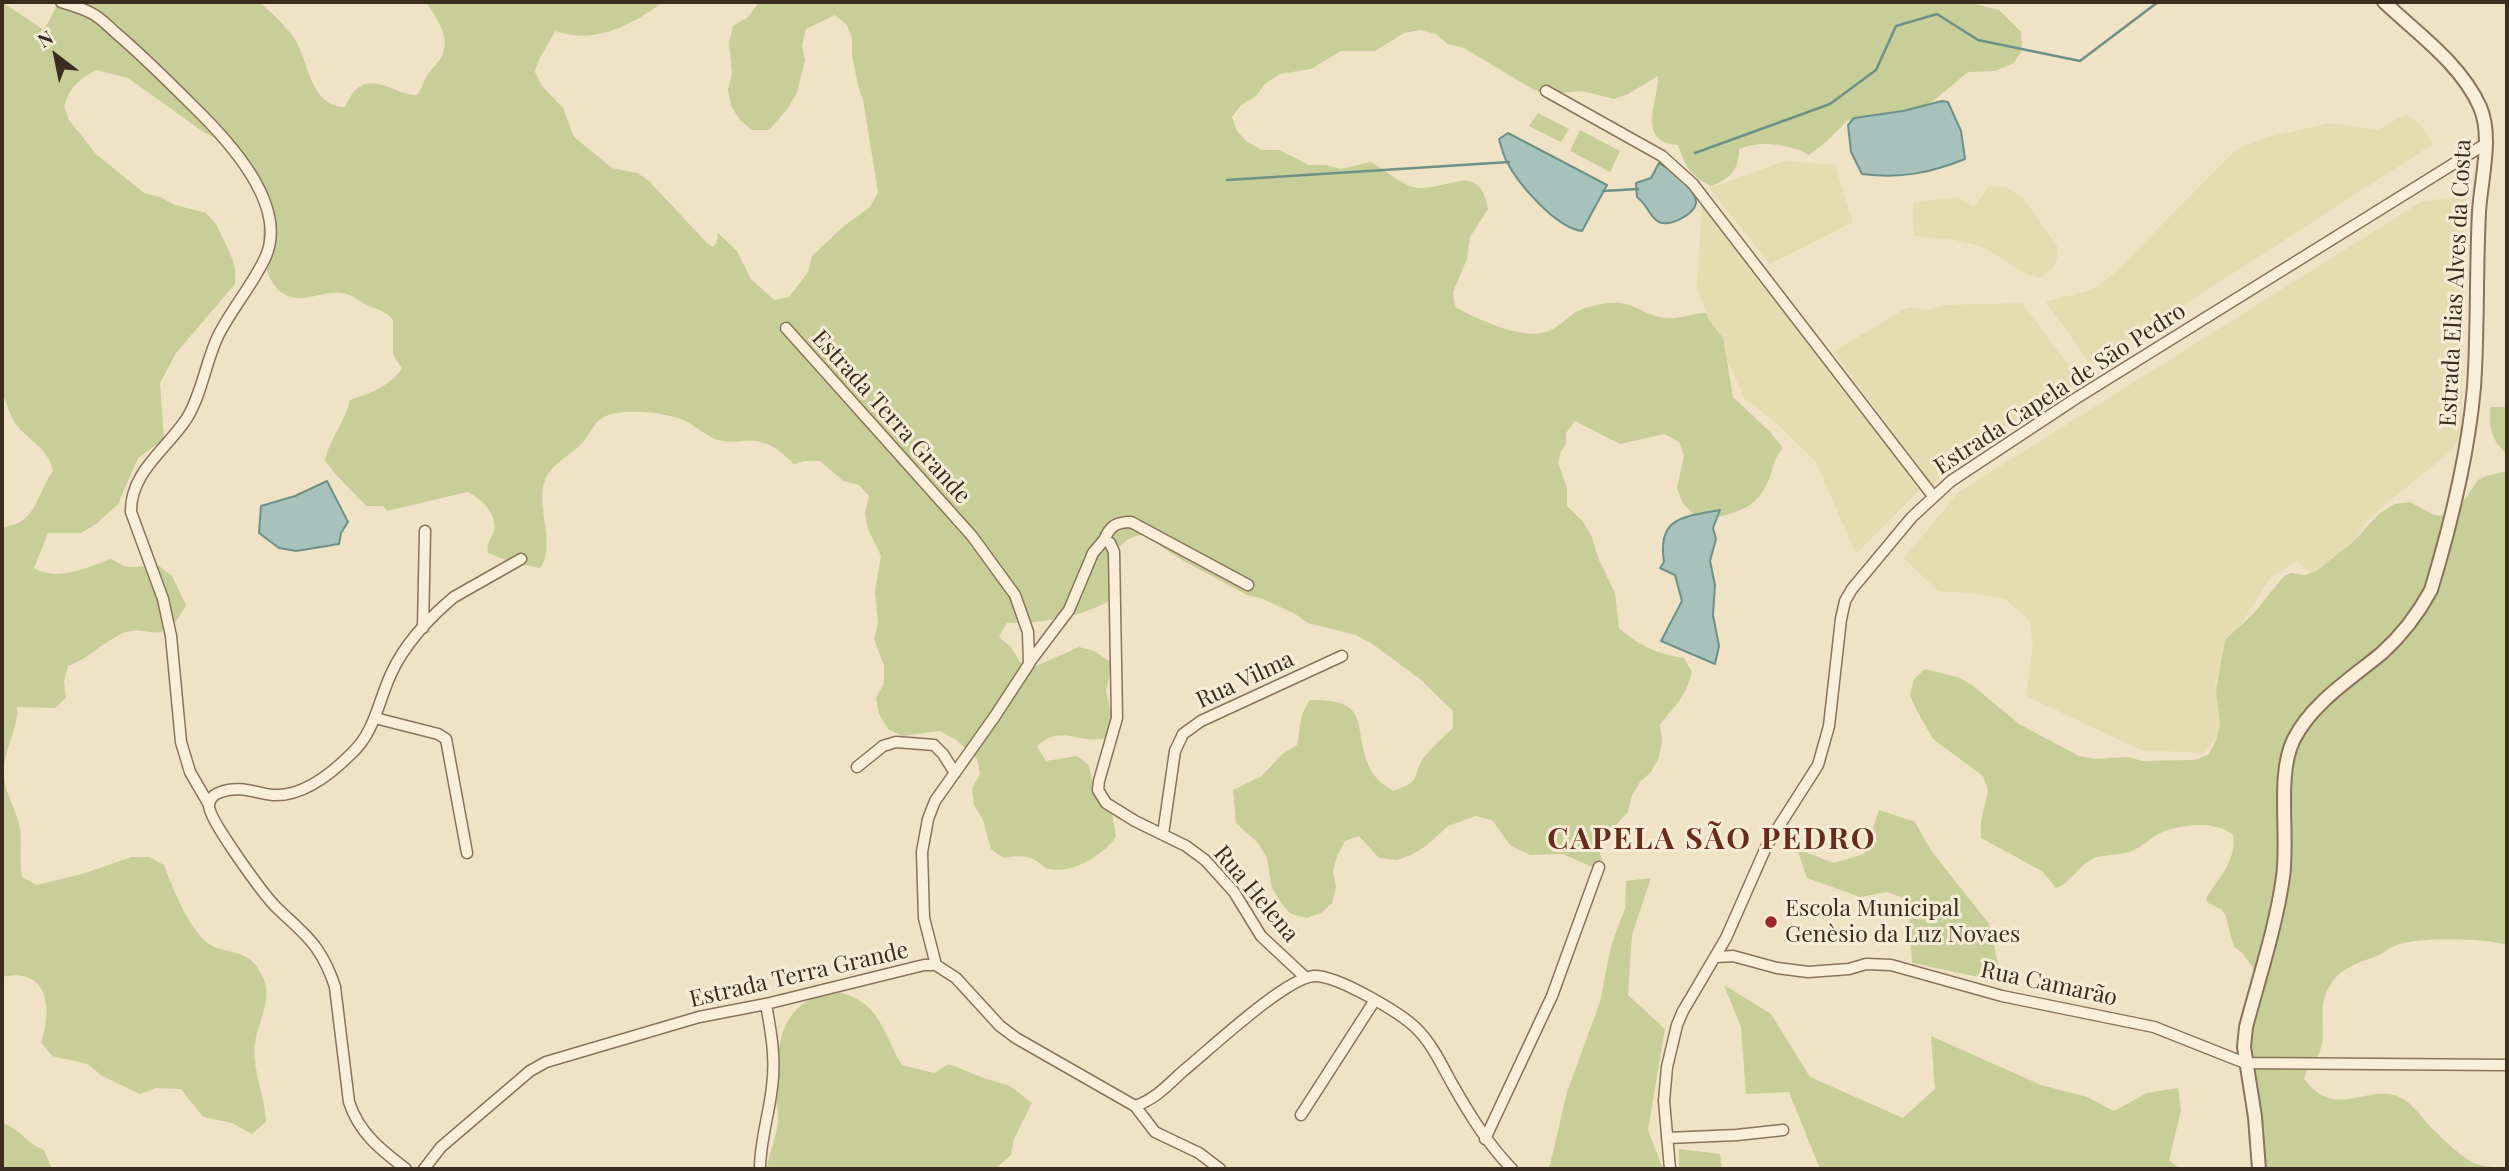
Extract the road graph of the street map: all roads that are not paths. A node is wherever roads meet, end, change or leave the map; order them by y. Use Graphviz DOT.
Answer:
graph roads {
  1 [pos="61,2"];
  2 [pos="2384,2"];
  3 [pos="1546,91"];
  4 [pos="2487,143"];
  5 [pos="786,328"];
  6 [pos="1933,496"];
  7 [pos="425,531"];
  8 [pos="1104,540"];
  9 [pos="521,559"];
  10 [pos="1248,585"];
  11 [pos="423,628"];
  12 [pos="1342,656"];
  13 [pos="1029,664"];
  14 [pos="375,719"];
  15 [pos="857,767"];
  16 [pos="954,773"];
  17 [pos="208,803"];
  18 [pos="1163,834"];
  19 [pos="467,853"];
  20 [pos="1599,867"];
  21 [pos="1717,957"];
  22 [pos="936,965"];
  23 [pos="1306,978"];
  24 [pos="1375,1000"];
  25 [pos="766,1004"];
  26 [pos="2245,1063"];
  27 [pos="2507,1065"];
  28 [pos="1135,1106"];
  29 [pos="1301,1115"];
  30 [pos="1783,1129"];
  31 [pos="1667,1138"];
  32 [pos="1485,1139"];
  33 [pos="406,1169"];
  34 [pos="424,1169"];
  35 [pos="760,1169"];
  36 [pos="1220,1169"];
  37 [pos="1512,1169"];
  38 [pos="1670,1169"];
  39 [pos="2259,1169"];
  1 -- 17 [label="street"];
  2 -- 4 [label="street, Estrada Elias Alves da Costa"];
  3 -- 6 [label="street"];
  4 -- 6 [label="street, Estrada Capela de São Pedro"];
  4 -- 26 [label="street, Estrada Elias Alves da Costa"];
  5 -- 13 [label="street, Estrada Terra Grande"];
  6 -- 21 [label="street, Estrada Capela de São Pedro"];
  7 -- 11 [label="street"];
  8 -- 10 [label="street"];
  8 -- 13 [label="street"];
  8 -- 18 [label="street, Rua Helena"];
  9 -- 11 [label="street"];
  11 -- 14 [label="street"];
  12 -- 18 [label="street, Rua Vilma"];
  13 -- 16 [label="street, Estrada Terra Grande"];
  14 -- 17 [label="street"];
  14 -- 19 [label="street"];
  15 -- 16 [label="street"];
  16 -- 22 [label="street, Estrada Terra Grande"];
  17 -- 33 [label="street"];
  18 -- 23 [label="street, Rua Helena"];
  20 -- 32 [label="street"];
  21 -- 26 [label="street, Rua Camarão"];
  21 -- 31 [label="street, Estrada Capela de São Pedro"];
  22 -- 25 [label="street, Estrada Terra Grande"];
  22 -- 28 [label="street"];
  23 -- 24 [label="street"];
  23 -- 28 [label="street"];
  24 -- 29 [label="street"];
  24 -- 32 [label="street"];
  25 -- 34 [label="street, Estrada Terra Grande"];
  25 -- 35 [label="street"];
  26 -- 27 [label="street"];
  26 -- 39 [label="street, Estrada Elias Alves da Costa"];
  28 -- 36 [label="street"];
  30 -- 31 [label="street"];
  31 -- 38 [label="street, Estrada Capela de São Pedro"];
  32 -- 37 [label="street"];
}
